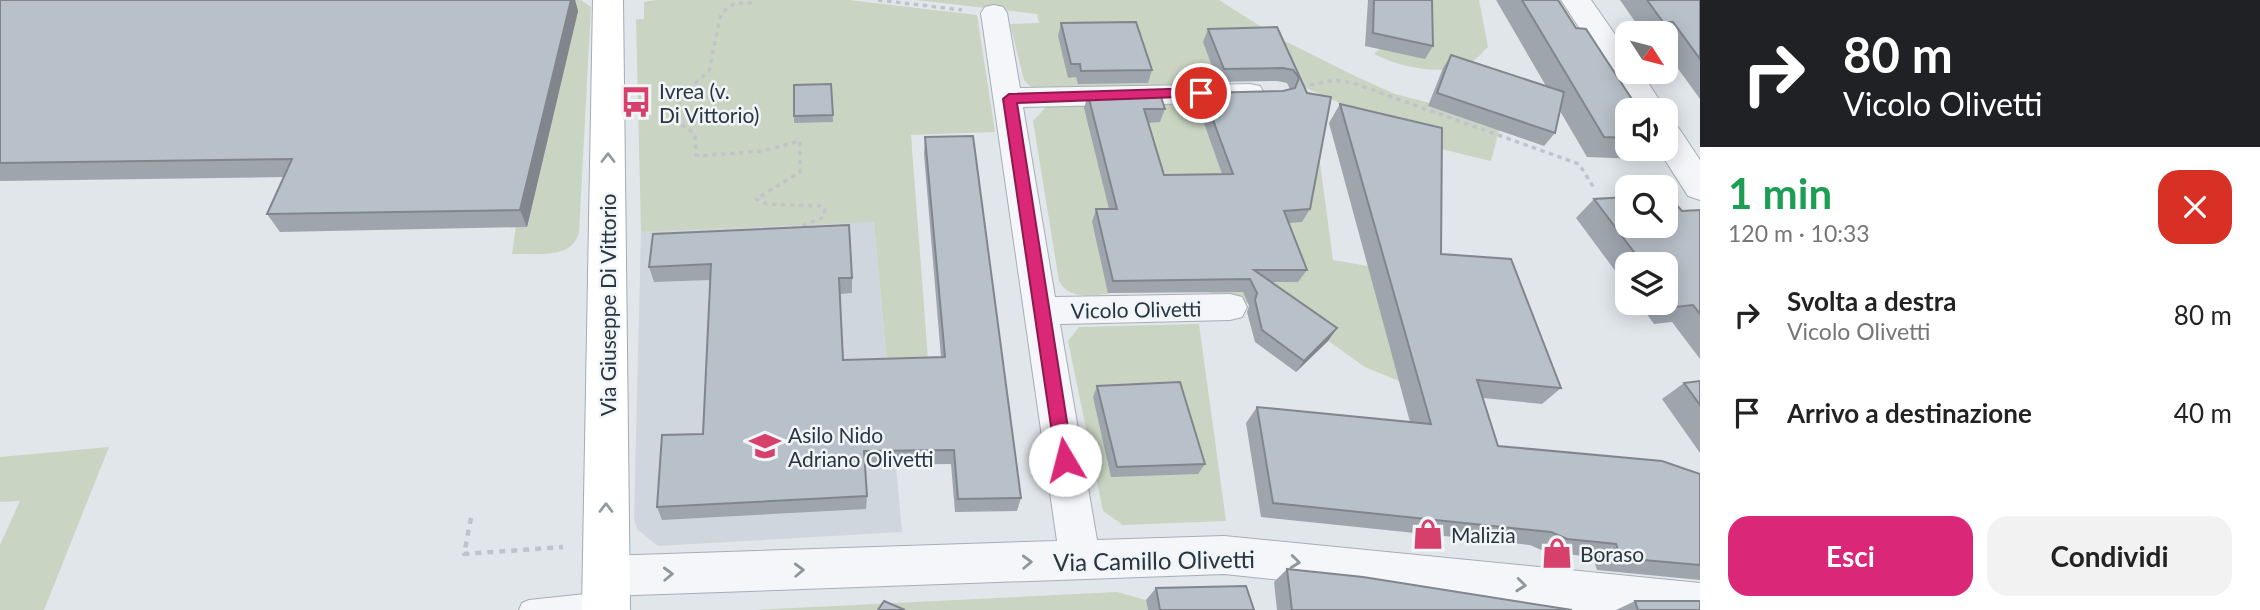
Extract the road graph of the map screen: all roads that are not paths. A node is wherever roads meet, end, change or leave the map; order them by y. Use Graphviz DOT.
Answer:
graph roads {
  1 [pos="608,0"];
  2 [pos="1576,0"];
  3 [pos="994,13"];
  4 [pos="1276,93"];
  5 [pos="1642,98"];
  6 [pos="1009,99"];
  7 [pos="1678,153"];
  8 [pos="1700,187"];
  9 [pos="1230,307"];
  10 [pos="1042,311"];
  11 [pos="1080,560"];
  12 [pos="606,583"];
  13 [pos="1700,603"];
  14 [pos="529,610"];
  12 -- 1 [label="main road, Via Giuseppe Di Vittorio, one-way"];
  2 -- 5 [label="street"];
  3 -- 6 [label="street, Vicolo Olivetti"];
  4 -- 6 [label="street"];
  6 -- 10 [label="street, Vicolo Olivetti"];
  7 -- 8 [label="street"];
  9 -- 10 [label="street, Vicolo Olivetti"];
  10 -- 11 [label="street, Vicolo Olivetti"];
  12 -- 11 [label="street, Via Camillo Olivetti, one-way"];
  11 -- 13 [label="street, Via Camillo Olivetti, one-way"];
  12 -- 14 [label="lane"];
}
